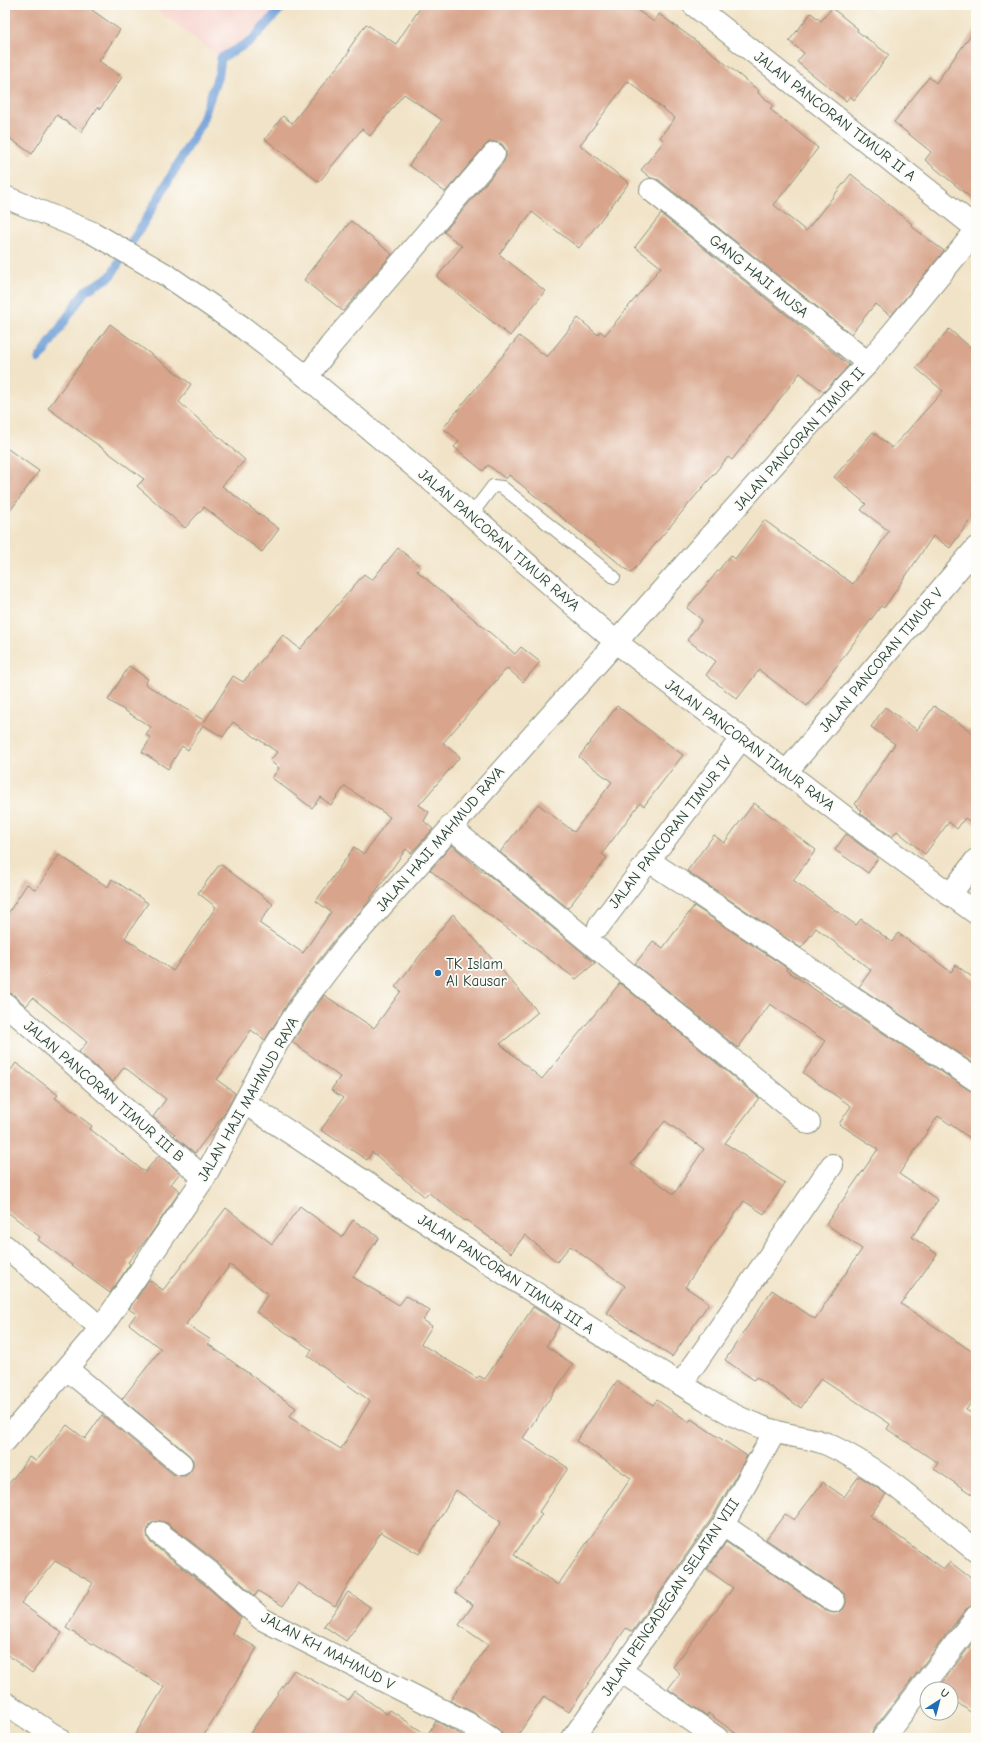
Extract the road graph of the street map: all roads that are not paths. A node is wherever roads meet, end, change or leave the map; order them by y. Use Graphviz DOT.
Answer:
graph roads {
  1 [pos="694,5"];
  2 [pos="494,154"];
  3 [pos="651,190"];
  4 [pos="5,197"];
  5 [pos="976,229"];
  6 [pos="868,363"];
  7 [pos="307,378"];
  8 [pos="471,515"];
  9 [pos="976,548"];
  10 [pos="614,577"];
  11 [pos="616,642"];
  12 [pos="741,739"];
  13 [pos="786,772"];
  14 [pos="450,827"];
  15 [pos="648,860"];
  16 [pos="976,860"];
  17 [pos="950,895"];
  18 [pos="976,913"];
  19 [pos="599,926"];
  20 [pos="5,1004"];
  21 [pos="976,1080"];
  22 [pos="245,1103"];
  23 [pos="809,1123"];
  24 [pos="832,1165"];
  25 [pos="204,1178"];
  26 [pos="5,1246"];
  27 [pos="101,1328"];
  28 [pos="67,1369"];
  29 [pos="681,1384"];
  30 [pos="775,1432"];
  31 [pos="5,1441"];
  32 [pos="181,1464"];
  33 [pos="723,1525"];
  34 [pos="159,1533"];
  35 [pos="976,1551"];
  36 [pos="834,1600"];
  37 [pos="976,1617"];
  38 [pos="621,1671"];
  39 [pos="5,1703"];
  40 [pos="58,1738"];
  41 [pos="490,1738"];
  42 [pos="573,1738"];
  43 [pos="717,1738"];
  44 [pos="883,1738"];
  1 -- 5 [label="street, JALAN PANCORAN TIMUR II A"];
  2 -- 7 [label="street"];
  3 -- 6 [label="street, GANG HAJI MUSA"];
  4 -- 7 [label="street, JALAN PANCORAN TIMUR RAYA"];
  5 -- 6 [label="street, JALAN PANCORAN TIMUR II"];
  6 -- 11 [label="street, JALAN PANCORAN TIMUR II"];
  7 -- 8 [label="street, JALAN PANCORAN TIMUR RAYA"];
  8 -- 10 [label="lane"];
  8 -- 11 [label="street, JALAN PANCORAN TIMUR RAYA"];
  9 -- 13 [label="street, JALAN PANCORAN TIMUR V"];
  11 -- 12 [label="street, JALAN PANCORAN TIMUR RAYA"];
  11 -- 14 [label="street, JALAN HAJI MAHMUD RAYA"];
  12 -- 13 [label="street, JALAN PANCORAN TIMUR RAYA"];
  12 -- 15 [label="street, JALAN PANCORAN TIMUR IV"];
  13 -- 17 [label="street, JALAN PANCORAN TIMUR RAYA"];
  14 -- 22 [label="street, JALAN HAJI MAHMUD RAYA"];
  14 -- 23 [label="street"];
  15 -- 19 [label="street, JALAN PANCORAN TIMUR IV"];
  15 -- 21 [label="street"];
  16 -- 17 [label="street"];
  17 -- 18 [label="street, JALAN PANCORAN TIMUR RAYA"];
  20 -- 25 [label="street, JALAN PANCORAN TIMUR III B"];
  22 -- 25 [label="street, JALAN HAJI MAHMUD RAYA"];
  22 -- 29 [label="street, JALAN PANCORAN TIMUR III A"];
  24 -- 29 [label="street"];
  25 -- 27 [label="street, JALAN HAJI MAHMUD RAYA"];
  26 -- 27 [label="street"];
  27 -- 28 [label="street, JALAN HAJI MAHMUD RAYA"];
  28 -- 31 [label="street, JALAN HAJI MAHMUD RAYA"];
  28 -- 32 [label="street"];
  29 -- 30 [label="street, JALAN PANCORAN TIMUR III A"];
  30 -- 33 [label="street, JALAN PENGADEGAN SELATAN VIII"];
  30 -- 35 [label="street, JALAN PANCORAN TIMUR III A"];
  33 -- 36 [label="street"];
  33 -- 38 [label="street, JALAN PENGADEGAN SELATAN VIII"];
  34 -- 41 [label="street, JALAN KH MAHMUD V"];
  37 -- 44 [label="street"];
  38 -- 42 [label="street, JALAN PENGADEGAN SELATAN VIII"];
  38 -- 43 [label="street"];
  39 -- 40 [label="street"];
}
